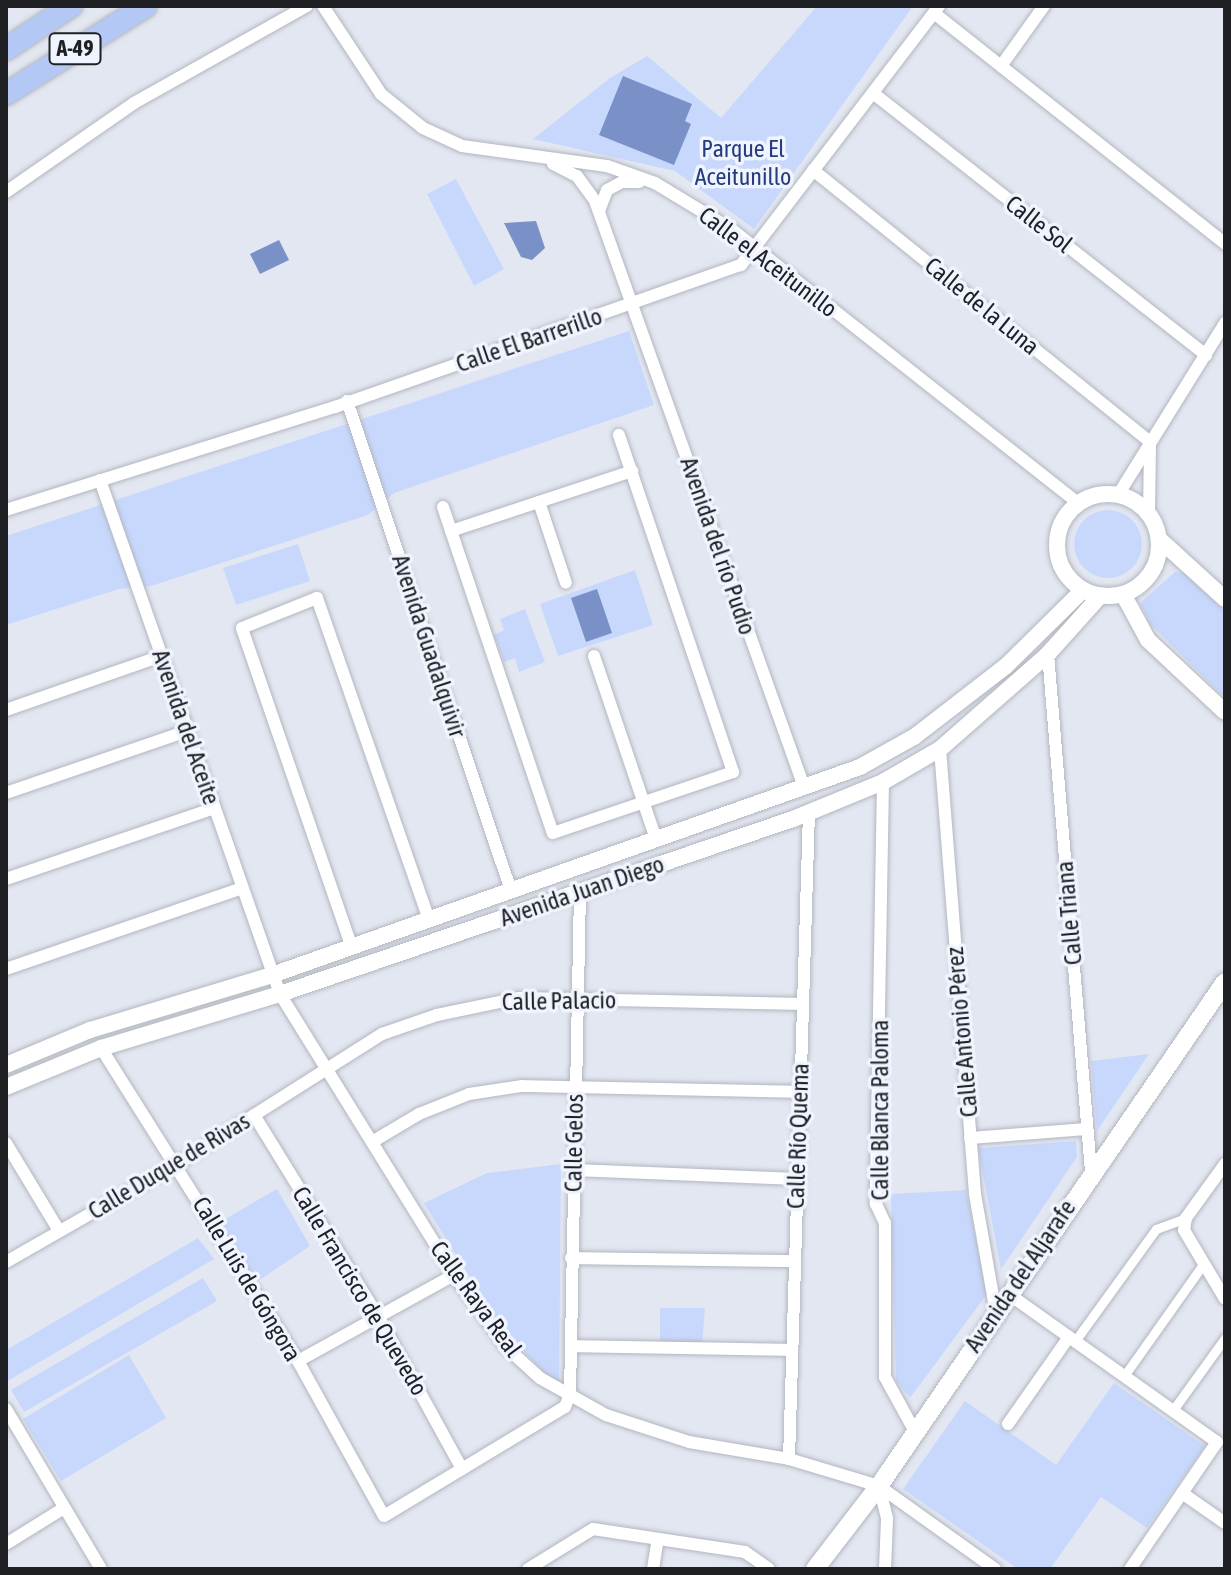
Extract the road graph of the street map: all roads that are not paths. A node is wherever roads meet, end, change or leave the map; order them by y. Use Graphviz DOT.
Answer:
graph roads {
  1 [pos="71,6"];
  2 [pos="146,6"];
  3 [pos="307,6"];
  4 [pos="323,6"];
  5 [pos="1044,6"];
  6 [pos="935,8"];
  7 [pos="6,49"];
  8 [pos="1001,66"];
  9 [pos="873,93"];
  10 [pos="6,94"];
  11 [pos="543,159"];
  12 [pos="813,170"];
  13 [pos="655,183"];
  14 [pos="6,192"];
  15 [pos="599,211"];
  16 [pos="1225,244"];
  17 [pos="755,249"];
  18 [pos="633,305"];
  19 [pos="1225,323"];
  20 [pos="1206,355"];
  21 [pos="347,401"];
  22 [pos="619,435"];
  23 [pos="1150,442"];
  24 [pos="632,471"];
  25 [pos="100,480"];
  26 [pos="1118,495"];
  27 [pos="539,502"];
  28 [pos="1078,503"];
  29 [pos="443,507"];
  30 [pos="6,510"];
  31 [pos="1149,514"];
  32 [pos="451,531"];
  33 [pos="1159,539"];
  34 [pos="566,583"];
  35 [pos="1083,590"];
  36 [pos="1123,594"];
  37 [pos="1100,596"];
  38 [pos="1225,599"];
  39 [pos="1048,654"];
  40 [pos="161,656"];
  41 [pos="594,656"];
  42 [pos="6,710"];
  43 [pos="1225,712"];
  44 [pos="187,731"];
  45 [pos="940,749"];
  46 [pos="883,782"];
  47 [pos="804,787"];
  48 [pos="6,793"];
  49 [pos="643,802"];
  50 [pos="214,808"];
  51 [pos="809,812"];
  52 [pos="655,836"];
  53 [pos="6,879"];
  54 [pos="242,888"];
  55 [pos="511,891"];
  56 [pos="580,891"];
  57 [pos="429,920"];
  58 [pos="351,945"];
  59 [pos="6,969"];
  60 [pos="272,975"];
  61 [pos="1225,982"];
  62 [pos="280,994"];
  63 [pos="578,999"];
  64 [pos="803,1004"];
  65 [pos="101,1048"];
  66 [pos="6,1065"];
  67 [pos="329,1067"];
  68 [pos="575,1083"];
  69 [pos="6,1087"];
  70 [pos="800,1092"];
  71 [pos="254,1115"];
  72 [pos="1087,1129"];
  73 [pos="970,1138"];
  74 [pos="372,1142"];
  75 [pos="6,1143"];
  76 [pos="177,1164"];
  77 [pos="1225,1164"];
  78 [pos="574,1170"];
  79 [pos="1091,1172"];
  80 [pos="797,1179"];
  81 [pos="1186,1218"];
  82 [pos="59,1231"];
  83 [pos="571,1258"];
  84 [pos="794,1261"];
  85 [pos="6,1262"];
  86 [pos="1204,1263"];
  87 [pos="454,1275"];
  88 [pos="1010,1295"];
  89 [pos="1225,1299"];
  90 [pos="996,1313"];
  91 [pos="379,1318"];
  92 [pos="1225,1338"];
  93 [pos="1072,1339"];
  94 [pos="571,1346"];
  95 [pos="791,1350"];
  96 [pos="298,1361"];
  97 [pos="1124,1376"];
  98 [pos="570,1394"];
  99 [pos="6,1409"];
  100 [pos="1173,1410"];
  101 [pos="1008,1424"];
  102 [pos="914,1430"];
  103 [pos="1221,1440"];
  104 [pos="789,1459"];
  105 [pos="462,1469"];
  106 [pos="879,1486"];
  107 [pos="1182,1493"];
  108 [pos="64,1508"];
  109 [pos="1225,1523"];
  110 [pos="658,1539"];
  111 [pos="6,1544"];
  112 [pos="101,1569"];
  113 [pos="528,1569"];
  114 [pos="653,1569"];
  115 [pos="769,1569"];
  116 [pos="815,1569"];
  117 [pos="885,1569"];
  118 [pos="995,1569"];
  119 [pos="1130,1569"];
  1 -- 7 [label="highway, A-49"];
  2 -- 10 [label="highway, A-49"];
  3 -- 14 [label="street"];
  4 -- 11 [label="street, Calle el Aceitunillo"];
  5 -- 8 [label="street"];
  6 -- 8 [label="street"];
  6 -- 9 [label="street, Calle El Barrerillo"];
  8 -- 16 [label="street"];
  9 -- 12 [label="street, Calle El Barrerillo"];
  9 -- 20 [label="street, Calle Sol"];
  11 -- 13 [label="street, Calle el Aceitunillo"];
  11 -- 15 [label="street, Avenida del río Pudio"];
  12 -- 17 [label="street, Calle El Barrerillo"];
  12 -- 23 [label="street, Calle de la Luna"];
  13 -- 15 [label="street"];
  13 -- 17 [label="street, Calle el Aceitunillo"];
  15 -- 18 [label="street, Avenida del río Pudio"];
  17 -- 18 [label="street, Calle El Barrerillo"];
  17 -- 28 [label="street, Calle el Aceitunillo"];
  18 -- 21 [label="street, Calle El Barrerillo"];
  18 -- 47 [label="street, Avenida del río Pudio"];
  19 -- 20 [label="street"];
  20 -- 23 [label="street"];
  21 -- 25 [label="street, Calle El Barrerillo"];
  21 -- 55 [label="street, Avenida Guadalquivir"];
  22 -- 24 [label="street"];
  23 -- 26 [label="street"];
  23 -- 31 [label="street"];
  24 -- 27 [label="street"];
  24 -- 49 [label="street"];
  25 -- 30 [label="street, Calle El Barrerillo"];
  25 -- 40 [label="street, Avenida del Aceite"];
  26 -- 28 [label="street"];
  26 -- 31 [label="street"];
  27 -- 32 [label="street"];
  27 -- 34 [label="street"];
  28 -- 35 [label="street"];
  29 -- 32 [label="street"];
  31 -- 33 [label="street"];
  32 -- 49 [label="street"];
  33 -- 36 [label="street"];
  33 -- 38 [label="street"];
  35 -- 37 [label="street"];
  35 -- 47 [label="street, Avenida Juan Diego"];
  36 -- 37 [label="street"];
  36 -- 43 [label="street"];
  37 -- 39 [label="street, Avenida Juan Diego"];
  39 -- 45 [label="street, Avenida Juan Diego"];
  39 -- 72 [label="street, Calle Triana"];
  40 -- 42 [label="street"];
  40 -- 44 [label="street, Avenida del Aceite"];
  41 -- 49 [label="street"];
  44 -- 48 [label="street"];
  44 -- 50 [label="street, Avenida del Aceite"];
  45 -- 46 [label="street, Avenida Juan Diego"];
  45 -- 73 [label="street, Calle Antonio Pérez"];
  46 -- 51 [label="street, Avenida Juan Diego"];
  46 -- 102 [label="street, Calle Blanca Paloma"];
  47 -- 52 [label="street, Avenida Juan Diego"];
  49 -- 52 [label="street"];
  50 -- 53 [label="street"];
  50 -- 54 [label="street, Avenida del Aceite"];
  51 -- 56 [label="street, Avenida Juan Diego"];
  51 -- 64 [label="street, Calle Río Quema"];
  52 -- 55 [label="street, Avenida Juan Diego"];
  54 -- 59 [label="street"];
  54 -- 60 [label="street, Avenida del Aceite"];
  55 -- 57 [label="street, Avenida Juan Diego"];
  56 -- 62 [label="street, Avenida Juan Diego"];
  56 -- 63 [label="street, Calle Gelos"];
  57 -- 58 [label="street, Avenida Juan Diego"];
  57 -- 58 [label="street"];
  58 -- 60 [label="street, Avenida Juan Diego"];
  60 -- 62 [label="street, Avenida del Aceite"];
  60 -- 66 [label="street, Avenida Juan Diego"];
  61 -- 79 [label="main road, Avenida del Aljarafe"];
  62 -- 65 [label="street, Avenida Juan Diego"];
  62 -- 67 [label="street, Calle Raya Real"];
  63 -- 64 [label="street, Calle Palacio"];
  63 -- 67 [label="street, Calle Palacio"];
  63 -- 68 [label="street, Calle Gelos"];
  64 -- 70 [label="street, Calle Río Quema"];
  65 -- 69 [label="street, Avenida Juan Diego"];
  65 -- 76 [label="street, Calle Luis de Góngora"];
  67 -- 71 [label="street, Calle Duque de Rivas"];
  67 -- 74 [label="street, Calle Raya Real"];
  68 -- 70 [label="street"];
  68 -- 74 [label="street"];
  68 -- 78 [label="street, Calle Gelos"];
  70 -- 80 [label="street, Calle Río Quema"];
  71 -- 76 [label="street, Calle Duque de Rivas"];
  71 -- 91 [label="street, Calle Francisco de Quevedo"];
  72 -- 73 [label="street"];
  72 -- 79 [label="street, Calle Triana"];
  73 -- 90 [label="street, Calle Antonio Pérez"];
  74 -- 87 [label="street, Calle Raya Real"];
  75 -- 82 [label="street"];
  76 -- 82 [label="street, Calle Duque de Rivas"];
  76 -- 96 [label="street, Calle Luis de Góngora"];
  77 -- 81 [label="street"];
  78 -- 80 [label="street"];
  78 -- 83 [label="street, Calle Gelos"];
  79 -- 88 [label="main road, Avenida del Aljarafe"];
  80 -- 84 [label="street, Calle Río Quema"];
  81 -- 86 [label="street"];
  81 -- 93 [label="street"];
  82 -- 85 [label="street, Calle Duque de Rivas"];
  83 -- 84 [label="street"];
  83 -- 94 [label="street, Calle Gelos"];
  84 -- 95 [label="street, Calle Río Quema"];
  86 -- 89 [label="street"];
  86 -- 97 [label="street"];
  87 -- 91 [label="street"];
  87 -- 98 [label="street, Calle Raya Real"];
  88 -- 90 [label="main road, Avenida del Aljarafe"];
  88 -- 93 [label="street"];
  90 -- 102 [label="main road, Avenida del Aljarafe"];
  91 -- 96 [label="street"];
  91 -- 105 [label="street, Calle Francisco de Quevedo"];
  92 -- 100 [label="street"];
  93 -- 97 [label="street"];
  93 -- 101 [label="street"];
  94 -- 95 [label="street"];
  94 -- 98 [label="street, Calle Gelos"];
  95 -- 104 [label="street, Calle Río Quema"];
  96 -- 105 [label="street, Calle Luis de Góngora"];
  97 -- 100 [label="street"];
  98 -- 104 [label="street, Calle Raya Real"];
  98 -- 105 [label="street"];
  99 -- 108 [label="street"];
  100 -- 103 [label="street"];
  102 -- 106 [label="main road, Avenida del Aljarafe"];
  103 -- 107 [label="street"];
  104 -- 106 [label="street, Calle Raya Real"];
  106 -- 116 [label="main road, Avenida del Aljarafe"];
  106 -- 117 [label="street"];
  106 -- 118 [label="street, Calle Raya Real"];
  107 -- 109 [label="street"];
  107 -- 119 [label="street"];
  108 -- 111 [label="street"];
  108 -- 112 [label="street"];
  110 -- 113 [label="street"];
  110 -- 114 [label="street"];
  110 -- 115 [label="street"];
}
